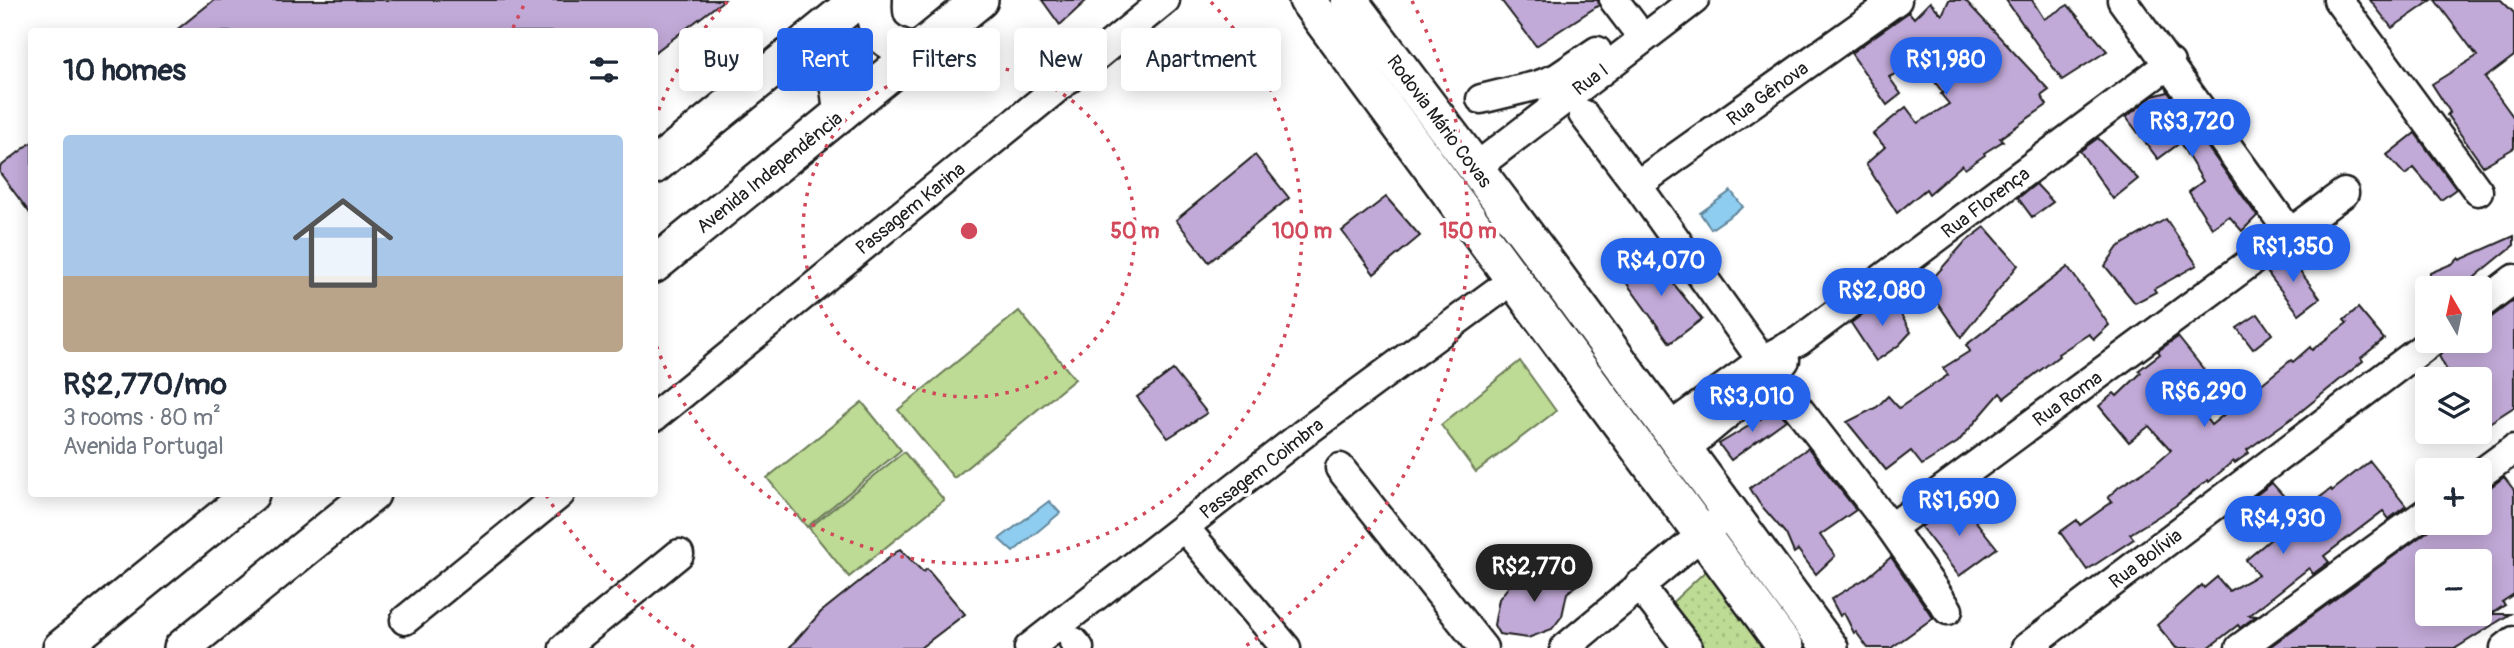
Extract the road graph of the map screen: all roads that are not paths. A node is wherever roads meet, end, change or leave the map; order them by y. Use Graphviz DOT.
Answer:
graph roads {
  1 [pos="858,0"];
  2 [pos="874,0"];
  3 [pos="980,0"];
  4 [pos="1165,0"];
  5 [pos="1283,0"];
  6 [pos="1307,0"];
  7 [pos="1349,0"];
  8 [pos="1374,0"];
  9 [pos="1615,0"];
  10 [pos="1665,0"];
  11 [pos="1693,0"];
  12 [pos="1897,0"];
  13 [pos="2122,0"];
  14 [pos="2338,0"];
  15 [pos="1633,25"];
  16 [pos="824,28"];
  17 [pos="946,28"];
  18 [pos="887,40"];
  19 [pos="2170,63"];
  20 [pos="777,66"];
  21 [pos="887,76"];
  22 [pos="840,91"];
  23 [pos="1481,99"];
  24 [pos="841,113"];
  25 [pos="1583,114"];
  26 [pos="658,163"];
  27 [pos="1468,168"];
  28 [pos="1637,185"];
  29 [pos="2478,191"];
  30 [pos="2344,193"];
  31 [pos="2290,233"];
  32 [pos="658,262"];
  33 [pos="2514,279"];
  34 [pos="1504,285"];
  35 [pos="2492,296"];
  36 [pos="2415,354"];
  37 [pos="1768,368"];
  38 [pos="658,413"];
  39 [pos="1677,439"];
  40 [pos="2514,449"];
  41 [pos="2492,465"];
  42 [pos="1340,468"];
  43 [pos="247,497"];
  44 [pos="368,497"];
  45 [pos="556,497"];
  46 [pos="1729,512"];
  47 [pos="2415,521"];
  48 [pos="1184,527"];
  49 [pos="1891,528"];
  50 [pos="1701,534"];
  51 [pos="678,554"];
  52 [pos="1639,585"];
  53 [pos="1948,610"];
  54 [pos="405,620"];
  55 [pos="2514,641"];
  56 [pos="61,648"];
  57 [pos="182,648"];
  58 [pos="564,648"];
  59 [pos="1029,648"];
  60 [pos="1286,648"];
  61 [pos="1483,648"];
  62 [pos="1565,648"];
  63 [pos="1688,648"];
  64 [pos="1786,648"];
  65 [pos="1830,648"];
  66 [pos="2026,648"];
  67 [pos="2240,648"];
  68 [pos="2505,648"];
  1 -- 16 [label="main road"];
  2 -- 18 [label="main road"];
  3 -- 17 [label="main road, Avenida Independência"];
  4 -- 38 [label="street, Passagem Karina"];
  5 -- 34 [label="main road"];
  6 -- 27 [label="main road, Rodovia Mário Covas"];
  7 -- 27 [label="main road, Rodovia Mário Covas"];
  8 -- 27 [label="main road"];
  9 -- 15 [label="street"];
  10 -- 15 [label="street"];
  11 -- 27 [label="street, Rua I"];
  12 -- 28 [label="street, Rua Gênova"];
  13 -- 19 [label="street"];
  14 -- 29 [label="street"];
  15 -- 23 [label="street"];
  19 -- 31 [label="street"];
  19 -- 37 [label="street, Rua Florença"];
  20 -- 26 [label="main road"];
  21 -- 24 [label="main road, Avenida Independência"];
  22 -- 24 [label="main road"];
  24 -- 32 [label="main road, Avenida Independência"];
  25 -- 28 [label="street"];
  27 -- 34 [label="main road, Rodovia Mário Covas"];
  27 -- 39 [label="main road, Rodovia Mário Covas"];
  28 -- 37 [label="street"];
  30 -- 31 [label="street, Rua Roma"];
  31 -- 49 [label="street, Rua Roma"];
  33 -- 35 [label="street"];
  34 -- 48 [label="street, Passagem Coimbra"];
  34 -- 50 [label="main road, Rodovia Mário Covas"];
  36 -- 66 [label="street, Rua Bolívia"];
  37 -- 39 [label="street, Rua Florença"];
  37 -- 49 [label="street"];
  39 -- 46 [label="main road, Rodovia Mário Covas"];
  40 -- 41 [label="street"];
  42 -- 61 [label="street"];
  43 -- 56 [label="main road"];
  44 -- 57 [label="main road"];
  45 -- 54 [label="street"];
  46 -- 50 [label="street"];
  46 -- 65 [label="main road, Rodovia Mário Covas"];
  47 -- 67 [label="street"];
  48 -- 59 [label="street, Passagem Coimbra"];
  48 -- 60 [label="street"];
  49 -- 53 [label="street"];
  50 -- 52 [label="street"];
  50 -- 64 [label="main road, Rodovia Mário Covas"];
  51 -- 58 [label="street"];
  52 -- 62 [label="street"];
  52 -- 63 [label="street"];
  55 -- 68 [label="street"];
}
